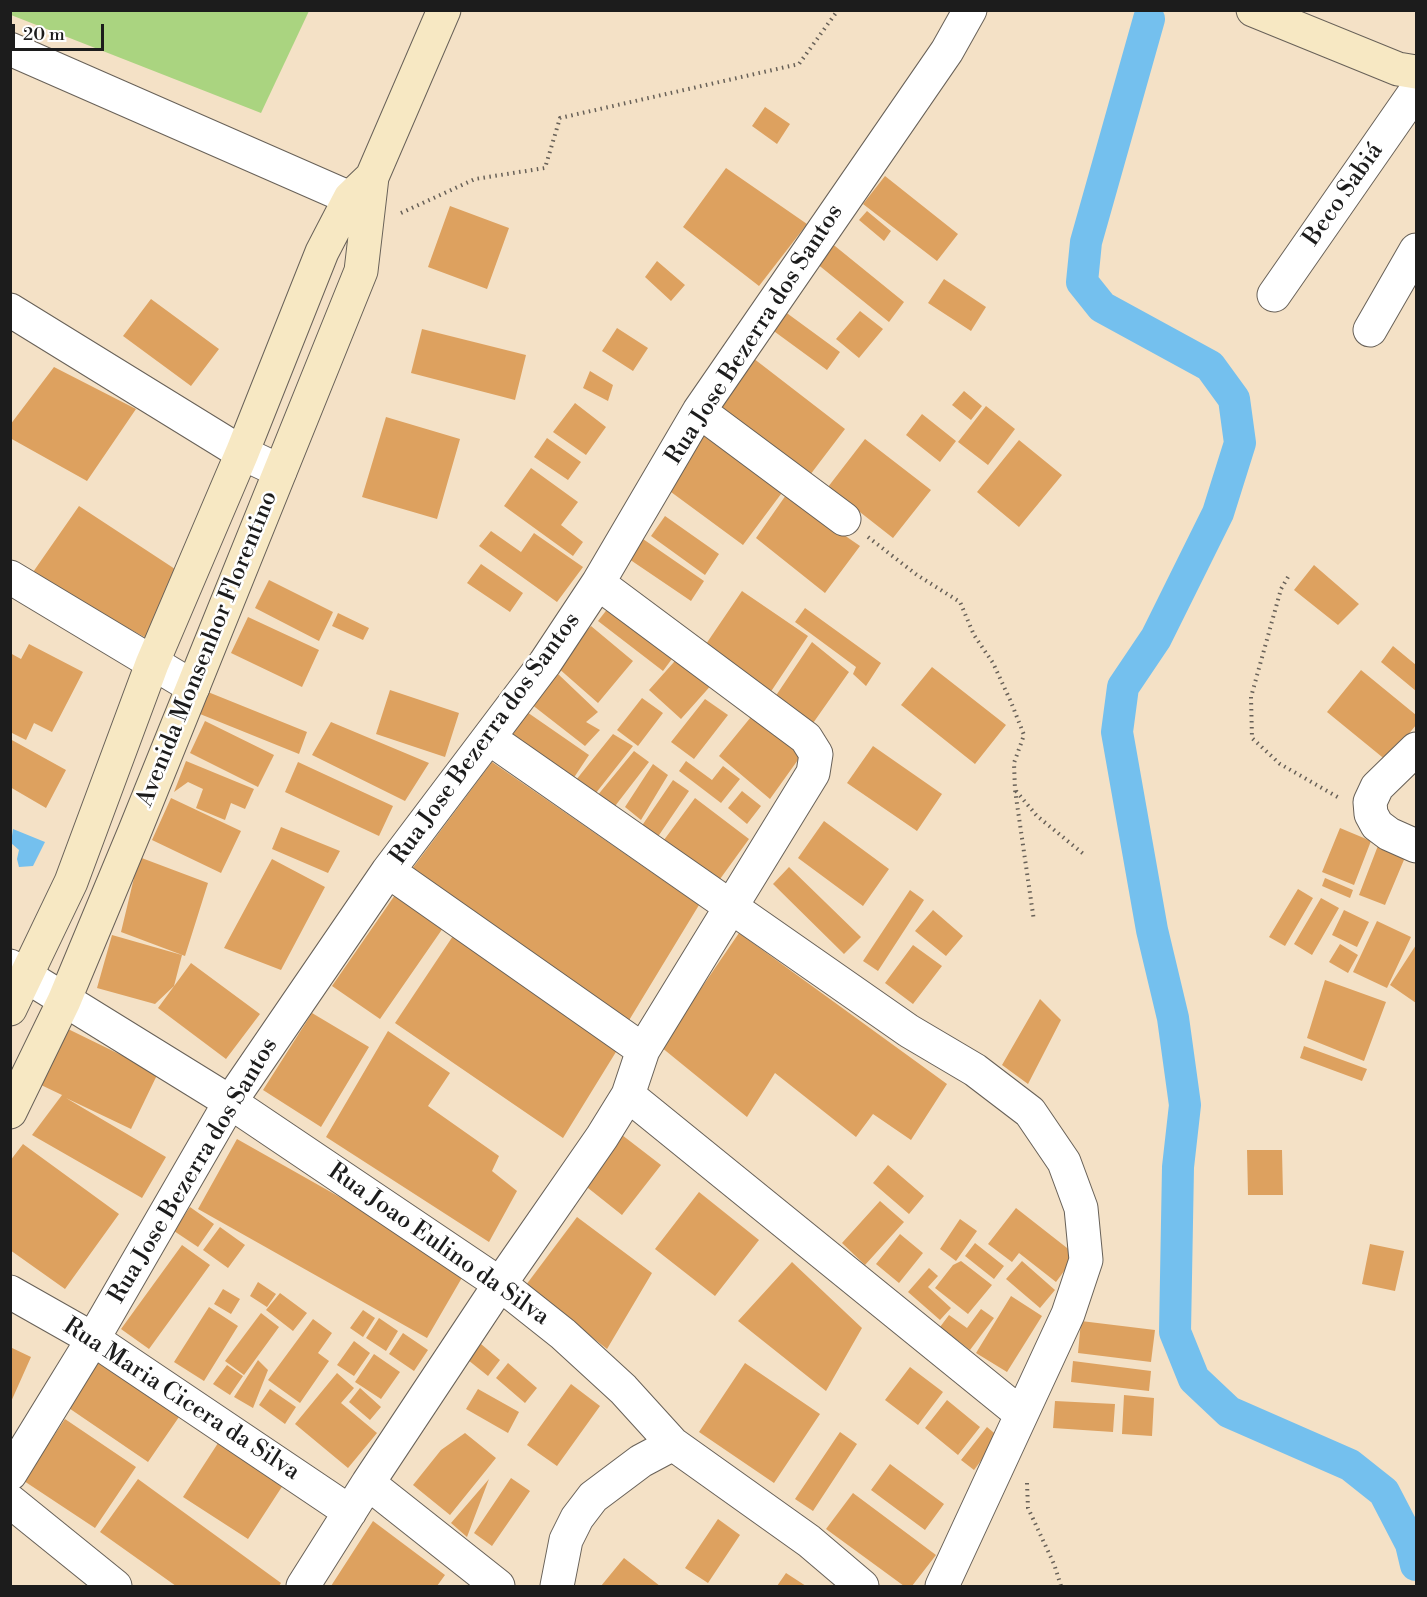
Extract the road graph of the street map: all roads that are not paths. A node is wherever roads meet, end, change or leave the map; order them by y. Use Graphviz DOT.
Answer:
graph roads {
  1 [pos="444,10"];
  2 [pos="970,10"];
  3 [pos="1253,10"];
  4 [pos="10,49"];
  5 [pos="1411,83"];
  6 [pos="361,188"];
  7 [pos="1416,250"];
  8 [pos="1274,295"];
  9 [pos="10,310"];
  10 [pos="1370,330"];
  11 [pos="699,411"];
  12 [pos="242,453"];
  13 [pos="280,471"];
  14 [pos="844,519"];
  15 [pos="10,577"];
  16 [pos="598,583"];
  17 [pos="152,664"];
  18 [pos="193,687"];
  19 [pos="489,738"];
  20 [pos="1416,749"];
  21 [pos="1416,846"];
  22 [pos="388,871"];
  23 [pos="730,905"];
  24 [pos="18,970"];
  25 [pos="64,1001"];
  26 [pos="10,1009"];
  27 [pos="643,1050"];
  28 [pos="628,1095"];
  29 [pos="230,1102"];
  30 [pos="10,1112"];
  31 [pos="500,1284"];
  32 [pos="10,1292"];
  33 [pos="93,1339"];
  34 [pos="1021,1414"];
  35 [pos="673,1444"];
  36 [pos="10,1474"];
  37 [pos="368,1483"];
  38 [pos="10,1501"];
  39 [pos="350,1512"];
  40 [pos="115,1587"];
  41 [pos="303,1587"];
  42 [pos="498,1587"];
  43 [pos="557,1587"];
  44 [pos="862,1587"];
  45 [pos="942,1587"];
  1 -- 6 [label="main road, Avenida Monsenhor Florentino"];
  2 -- 11 [label="street, Rua Jose Bezerra dos Santos"];
  3 -- 5 [label="main road"];
  4 -- 6 [label="street"];
  5 -- 8 [label="street, Beco Sabiá"];
  6 -- 12 [label="main road, Avenida Monsenhor Florentino"];
  6 -- 13 [label="main road, Avenida Monsenhor Florentino"];
  7 -- 10 [label="street"];
  9 -- 12 [label="street"];
  11 -- 14 [label="street"];
  11 -- 16 [label="street, Rua Jose Bezerra dos Santos"];
  12 -- 13 [label="street"];
  12 -- 17 [label="main road, Avenida Monsenhor Florentino"];
  13 -- 18 [label="main road, Avenida Monsenhor Florentino"];
  15 -- 17 [label="street"];
  16 -- 19 [label="street, Rua Jose Bezerra dos Santos"];
  16 -- 23 [label="street"];
  17 -- 18 [label="street"];
  17 -- 24 [label="main road, Avenida Monsenhor Florentino"];
  18 -- 25 [label="main road, Avenida Monsenhor Florentino"];
  19 -- 22 [label="street, Rua Jose Bezerra dos Santos"];
  19 -- 23 [label="street"];
  20 -- 21 [label="street"];
  22 -- 27 [label="street"];
  22 -- 29 [label="street, Rua Jose Bezerra dos Santos"];
  23 -- 27 [label="street"];
  23 -- 34 [label="street"];
  24 -- 25 [label="street, Rua Joao Eulino da Silva"];
  24 -- 26 [label="main road, Avenida Monsenhor Florentino"];
  25 -- 29 [label="street, Rua Joao Eulino da Silva"];
  25 -- 30 [label="main road, Avenida Monsenhor Florentino"];
  27 -- 28 [label="street"];
  28 -- 31 [label="street"];
  28 -- 34 [label="street"];
  29 -- 31 [label="street, Rua Joao Eulino da Silva"];
  29 -- 33 [label="street, Rua Jose Bezerra dos Santos"];
  31 -- 35 [label="street, Rua Joao Eulino da Silva"];
  31 -- 37 [label="street"];
  32 -- 33 [label="street, Rua Maria Cicera da Silva"];
  33 -- 36 [label="street, Rua Jose Bezerra dos Santos"];
  33 -- 39 [label="street, Rua Maria Cicera da Silva"];
  34 -- 45 [label="street"];
  35 -- 43 [label="street"];
  35 -- 44 [label="street, Rua Joao Eulino da Silva"];
  37 -- 39 [label="street"];
  37 -- 42 [label="street"];
  38 -- 40 [label="street"];
  39 -- 41 [label="street"];
}
